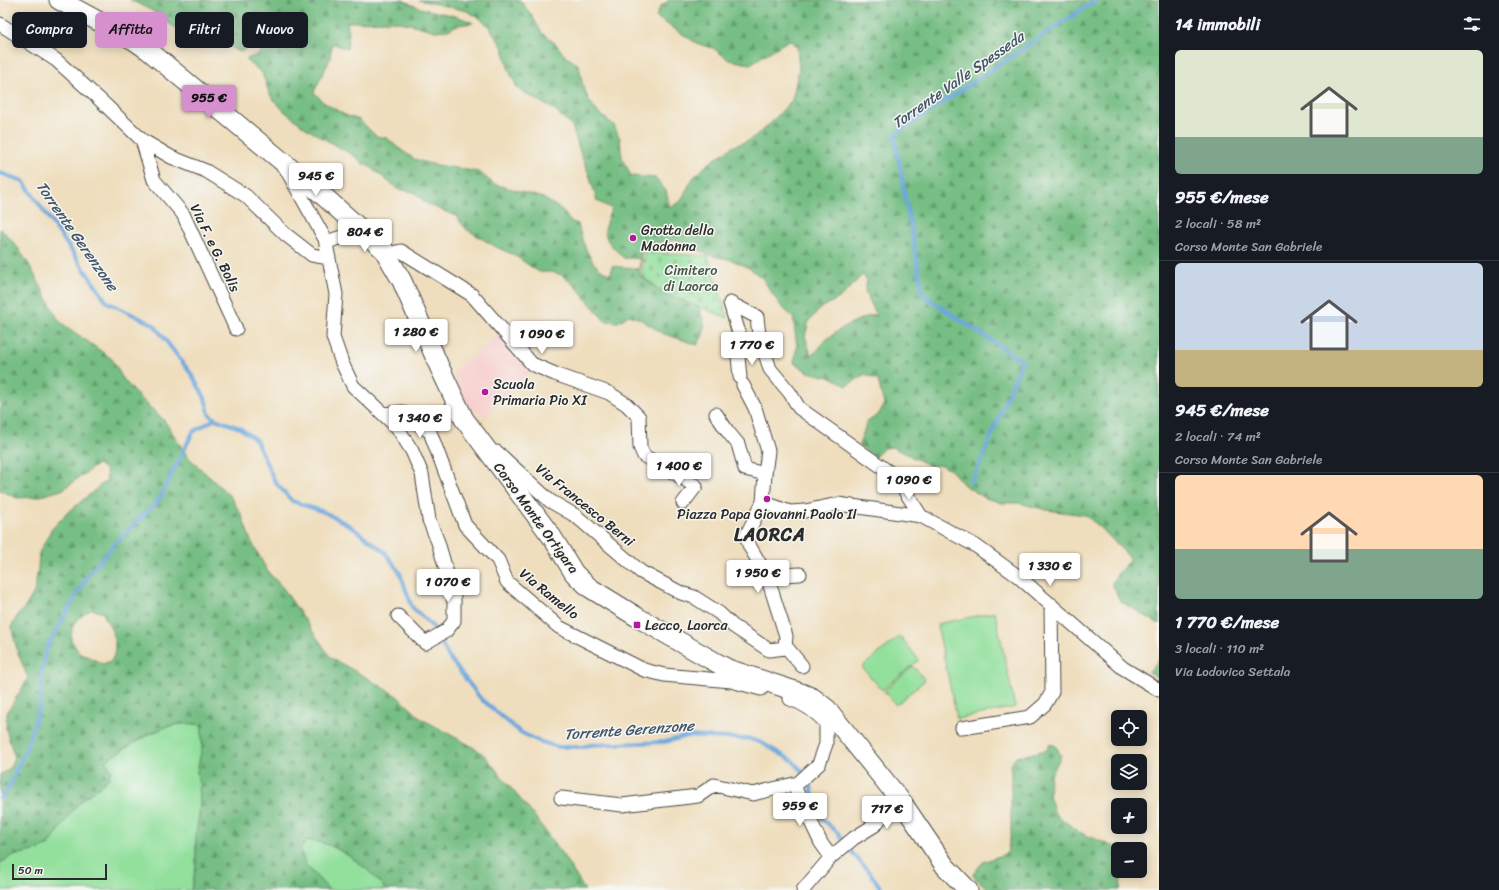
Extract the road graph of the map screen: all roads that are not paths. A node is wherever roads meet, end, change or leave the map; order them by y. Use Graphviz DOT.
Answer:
graph roads {
  1 [pos="59,0"];
  2 [pos="0,24"];
  3 [pos="142,140"];
  4 [pos="281,160"];
  5 [pos="365,232"];
  6 [pos="326,243"];
  7 [pos="387,254"];
  8 [pos="329,258"];
  9 [pos="236,330"];
  10 [pos="383,414"];
  11 [pos="716,414"];
  12 [pos="474,433"];
  13 [pos="764,474"];
  14 [pos="763,502"];
  15 [pos="684,503"];
  16 [pos="921,516"];
  17 [pos="800,574"];
  18 [pos="766,576"];
  19 [pos="460,591"];
  20 [pos="1051,604"];
  21 [pos="398,616"];
  22 [pos="450,626"];
  23 [pos="785,648"];
  24 [pos="802,666"];
  25 [pos="1159,690"];
  26 [pos="783,692"];
  27 [pos="962,728"];
  28 [pos="796,784"];
  29 [pos="897,797"];
  30 [pos="561,798"];
  31 [pos="831,857"];
  32 [pos="802,890"];
  33 [pos="968,890"];
  1 -- 4 [label="main road, Corso Monte Ortigara"];
  2 -- 3 [label="street"];
  3 -- 8 [label="street"];
  3 -- 9 [label="street, Via F. e G. Bolis"];
  4 -- 5 [label="main road, Corso Monte Ortigara"];
  4 -- 6 [label="street"];
  5 -- 6 [label="street"];
  5 -- 7 [label="main road, Corso Monte Ortigara"];
  6 -- 8 [label="street"];
  7 -- 12 [label="main road, Corso Monte Ortigara"];
  7 -- 15 [label="street"];
  8 -- 10 [label="street"];
  10 -- 22 [label="street"];
  10 -- 26 [label="street, Via Ramello"];
  11 -- 13 [label="street"];
  12 -- 23 [label="street, Via Francesco Berni"];
  12 -- 26 [label="main road, Corso Monte Ortigara"];
  13 -- 14 [label="street"];
  13 -- 16 [label="street"];
  14 -- 16 [label="street"];
  14 -- 18 [label="street"];
  16 -- 20 [label="street"];
  17 -- 18 [label="street"];
  18 -- 23 [label="street"];
  19 -- 22 [label="street"];
  20 -- 25 [label="street"];
  20 -- 27 [label="street"];
  21 -- 22 [label="street"];
  23 -- 24 [label="street"];
  26 -- 28 [label="street, Via Ramello"];
  26 -- 29 [label="main road, Corso Monte Ortigara"];
  28 -- 30 [label="street"];
  28 -- 31 [label="street"];
  29 -- 31 [label="street"];
  29 -- 33 [label="main road, Corso Monte Ortigara"];
  31 -- 32 [label="street"];
}
